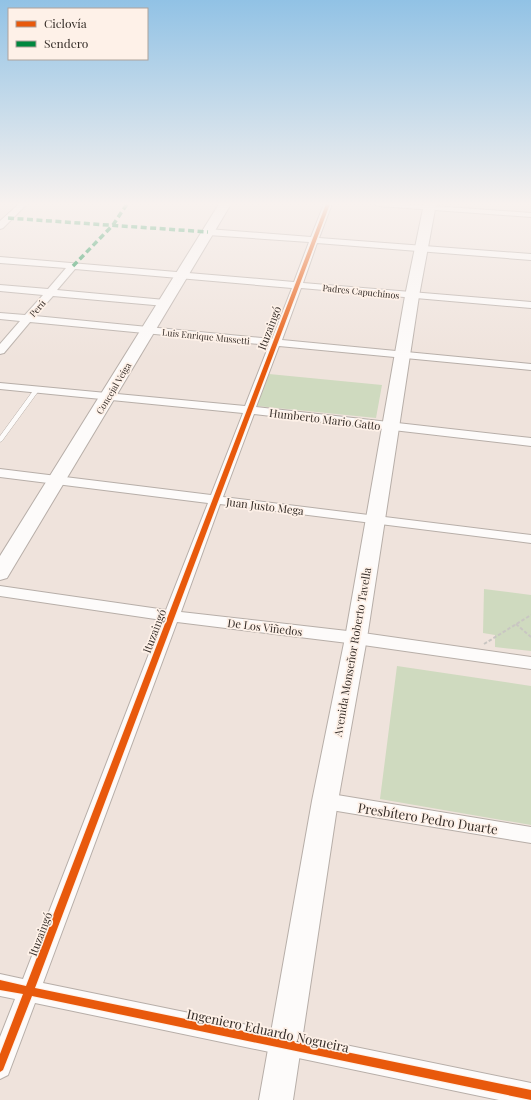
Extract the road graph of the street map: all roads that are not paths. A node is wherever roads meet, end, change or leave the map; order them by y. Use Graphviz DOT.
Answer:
graph roads {
  1 [pos="194,255"];
  2 [pos="308,255"];
  3 [pos="420,255"];
  4 [pos="511,255"];
  5 [pos="531,257"];
  6 [pos="0,260"];
  7 [pos="73,266"];
  8 [pos="182,275"];
  9 [pos="297,284"];
  10 [pos="0,288"];
  11 [pos="50,293"];
  12 [pos="412,296"];
  13 [pos="165,303"];
  14 [pos="531,305"];
  15 [pos="0,316"];
  16 [pos="28,318"];
  17 [pos="148,330"];
  18 [pos="274,342"];
  19 [pos="0,351"];
  20 [pos="403,355"];
  21 [pos="531,367"];
  22 [pos="0,386"];
  23 [pos="37,389"];
  24 [pos="108,396"];
  25 [pos="249,410"];
  26 [pos="391,427"];
  27 [pos="0,440"];
  28 [pos="531,442"];
  29 [pos="0,473"];
  30 [pos="57,480"];
  31 [pos="215,500"];
  32 [pos="375,520"];
  33 [pos="531,539"];
  34 [pos="0,573"];
  35 [pos="0,591"];
  36 [pos="171,616"];
  37 [pos="356,638"];
  38 [pos="531,663"];
  39 [pos="325,801"];
  40 [pos="531,835"];
  41 [pos="0,986"];
  42 [pos="29,991"];
  43 [pos="285,1045"];
  44 [pos="0,1067"];
  45 [pos="531,1095"];
  46 [pos="276,1100"];
  1 -- 8 [label="main road, Concejal Veiga"];
  2 -- 9 [label="street, Ituzaingó"];
  3 -- 12 [label="main road, Avenida Monseñor Roberto Tavella"];
  4 -- 5 [label="street"];
  6 -- 7 [label="street, Padres Capuchinos"];
  7 -- 8 [label="street, Padres Capuchinos"];
  7 -- 11 [label="street, Perú"];
  8 -- 9 [label="street, Padres Capuchinos"];
  8 -- 13 [label="main road, Concejal Veiga"];
  9 -- 12 [label="street, Padres Capuchinos"];
  9 -- 18 [label="street, Ituzaingó"];
  10 -- 11 [label="street"];
  11 -- 13 [label="street"];
  11 -- 16 [label="street, Perú"];
  12 -- 14 [label="street, Padres Capuchinos"];
  12 -- 20 [label="main road, Avenida Monseñor Roberto Tavella"];
  13 -- 17 [label="main road, Concejal Veiga"];
  15 -- 16 [label="street, Luis Enrique Mussetti"];
  16 -- 17 [label="street, Luis Enrique Mussetti"];
  16 -- 19 [label="street, Perú"];
  17 -- 18 [label="street, Luis Enrique Mussetti"];
  17 -- 24 [label="main road, Concejal Veiga"];
  18 -- 20 [label="street, Luis Enrique Mussetti"];
  18 -- 25 [label="street, Ituzaingó"];
  20 -- 21 [label="street, Luis Enrique Mussetti"];
  20 -- 26 [label="main road, Avenida Monseñor Roberto Tavella"];
  22 -- 23 [label="street, Humberto Mario Gatto"];
  23 -- 24 [label="street, Humberto Mario Gatto"];
  23 -- 27 [label="lane"];
  24 -- 25 [label="street, Humberto Mario Gatto"];
  24 -- 30 [label="main road, Concejal Veiga"];
  25 -- 26 [label="street, Humberto Mario Gatto"];
  25 -- 31 [label="street, Ituzaingó"];
  26 -- 28 [label="street, Humberto Mario Gatto"];
  26 -- 32 [label="main road, Avenida Monseñor Roberto Tavella"];
  29 -- 30 [label="street, Juan Justo Mega"];
  30 -- 31 [label="street, Juan Justo Mega"];
  30 -- 34 [label="main road, Concejal Veiga"];
  31 -- 32 [label="street, Juan Justo Mega"];
  31 -- 36 [label="street, Ituzaingó"];
  32 -- 33 [label="street, Juan Justo Mega"];
  32 -- 37 [label="main road, Avenida Monseñor Roberto Tavella"];
  35 -- 36 [label="street, De Los Viñedos"];
  36 -- 37 [label="street, De Los Viñedos"];
  36 -- 42 [label="street, Ituzaingó"];
  37 -- 38 [label="street, De Los Viñedos"];
  37 -- 39 [label="main road, Avenida Monseñor Roberto Tavella"];
  39 -- 40 [label="street, Presbítero Pedro Duarte"];
  39 -- 43 [label="main road, Avenida Monseñor Roberto Tavella"];
  41 -- 42 [label="street, Ingeniero Eduardo Nogueira"];
  42 -- 43 [label="street, Ingeniero Eduardo Nogueira"];
  42 -- 44 [label="street, Ituzaingó"];
  43 -- 45 [label="street, Ingeniero Eduardo Nogueira"];
  43 -- 46 [label="main road, Avenida Monseñor Roberto Tavella"];
}
